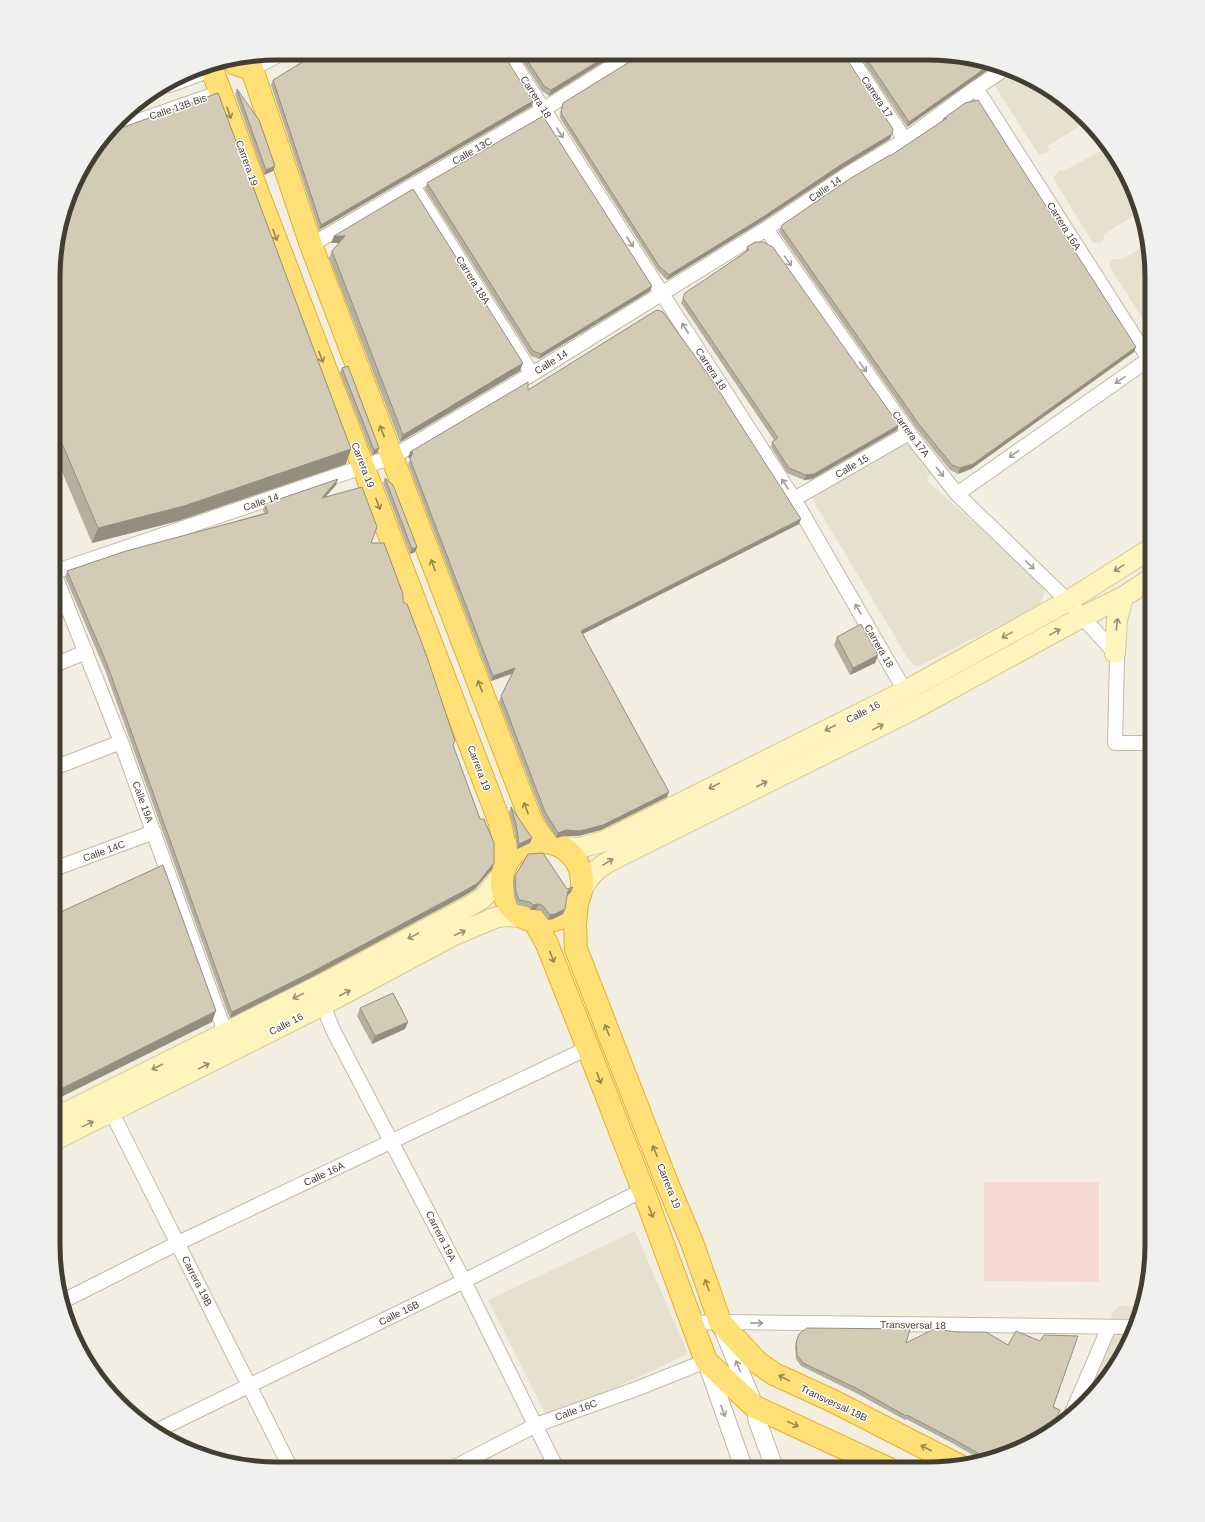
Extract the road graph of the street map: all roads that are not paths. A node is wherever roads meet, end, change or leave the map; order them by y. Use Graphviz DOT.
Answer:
graph roads {
  1 [pos="512,60"];
  2 [pos="622,60"];
  3 [pos="852,60"];
  4 [pos="257,61"];
  5 [pos="244,65"];
  6 [pos="212,70"];
  7 [pos="999,72"];
  8 [pos="976,88"];
  9 [pos="221,92"];
  10 [pos="544,109"];
  11 [pos="121,127"];
  12 [pos="905,140"];
  13 [pos="413,186"];
  14 [pos="766,229"];
  15 [pos="311,245"];
  16 [pos="663,293"];
  17 [pos="1145,351"];
  18 [pos="1145,364"];
  19 [pos="532,374"];
  20 [pos="909,433"];
  21 [pos="392,457"];
  22 [pos="364,467"];
  23 [pos="957,494"];
  24 [pos="794,499"];
  25 [pos="1145,552"];
  26 [pos="60,570"];
  27 [pos="1145,583"];
  28 [pos="60,587"];
  29 [pos="1123,597"];
  30 [pos="1068,601"];
  31 [pos="1082,617"];
  32 [pos="86,652"];
  33 [pos="1115,653"];
  34 [pos="60,663"];
  35 [pos="905,691"];
  36 [pos="122,742"];
  37 [pos="1145,743"];
  38 [pos="60,766"];
  39 [pos="154,832"];
  40 [pos="554,844"];
  41 [pos="60,867"];
  42 [pos="503,872"];
  43 [pos="580,896"];
  44 [pos="528,919"];
  45 [pos="323,1005"];
  46 [pos="225,1032"];
  47 [pos="588,1048"];
  48 [pos="102,1094"];
  49 [pos="112,1113"];
  50 [pos="60,1115"];
  51 [pos="60,1139"];
  52 [pos="392,1142"];
  53 [pos="643,1190"];
  54 [pos="178,1243"];
  55 [pos="464,1281"];
  56 [pos="67,1299"];
  57 [pos="720,1322"];
  58 [pos="692,1323"];
  59 [pos="1109,1327"];
  60 [pos="1128,1328"];
  61 [pos="706,1361"];
  62 [pos="249,1385"];
  63 [pos="1076,1403"];
  64 [pos="755,1407"];
  65 [pos="536,1425"];
  66 [pos="161,1428"];
  67 [pos="950,1461"];
  68 [pos="288,1462"];
  69 [pos="463,1462"];
  70 [pos="554,1462"];
  71 [pos="742,1462"];
  72 [pos="773,1462"];
  73 [pos="876,1462"];
  1 -- 10 [label="street, Carrera 18"];
  2 -- 10 [label="street, Calle 13C"];
  3 -- 12 [label="street, Carrera 17"];
  4 -- 5 [label="street"];
  5 -- 15 [label="highway"];
  6 -- 9 [label="highway, Carrera 19"];
  7 -- 8 [label="street, Calle 14"];
  8 -- 12 [label="street, Calle 14"];
  8 -- 17 [label="street, Carrera 16A"];
  9 -- 11 [label="street, Calle 13B Bis"];
  9 -- 22 [label="highway, Carrera 19, one-way"];
  10 -- 13 [label="street, Calle 13C"];
  10 -- 16 [label="street, Carrera 18, one-way"];
  12 -- 14 [label="street, Calle 14"];
  13 -- 15 [label="street, Calle 13C"];
  13 -- 19 [label="street, Carrera 18A"];
  14 -- 16 [label="street, Calle 14"];
  14 -- 20 [label="street, Carrera 17A, one-way"];
  21 -- 15 [label="highway, one-way"];
  16 -- 19 [label="street, Calle 14"];
  24 -- 16 [label="street, Carrera 18, one-way"];
  18 -- 23 [label="street, one-way"];
  19 -- 21 [label="street, Calle 14"];
  20 -- 23 [label="street, Carrera 17A, one-way"];
  20 -- 24 [label="street, Calle 15"];
  21 -- 22 [label="street, Calle 14"];
  40 -- 21 [label="highway, one-way"];
  22 -- 26 [label="street, Calle 14"];
  22 -- 42 [label="highway, Carrera 19, one-way"];
  23 -- 30 [label="street, Carrera 17A, one-way"];
  35 -- 24 [label="street, Carrera 18, one-way"];
  25 -- 30 [label="main road, Calle 16, one-way"];
  27 -- 29 [label="main road, Calle 16"];
  28 -- 32 [label="street, Calle 19A"];
  29 -- 31 [label="main road, Calle 16"];
  33 -- 29 [label="main road, one-way"];
  30 -- 31 [label="street, Carrera 17A"];
  30 -- 35 [label="main road, Calle 16, one-way"];
  31 -- 33 [label="street, Carrera 17A"];
  43 -- 31 [label="main road, Calle 16, one-way"];
  32 -- 34 [label="street"];
  32 -- 36 [label="street, Calle 19A"];
  33 -- 37 [label="street"];
  35 -- 40 [label="main road, Calle 16, one-way"];
  36 -- 38 [label="street"];
  36 -- 39 [label="street, Calle 19A"];
  39 -- 41 [label="street, Calle 14C"];
  39 -- 46 [label="street, Calle 19A"];
  40 -- 42 [label="highway"];
  40 -- 43 [label="highway"];
  42 -- 44 [label="highway"];
  42 -- 46 [label="main road, Calle 16, one-way"];
  43 -- 44 [label="highway"];
  57 -- 43 [label="highway, Carrera 19, one-way"];
  45 -- 44 [label="main road, Calle 16, one-way"];
  44 -- 47 [label="highway, one-way"];
  49 -- 45 [label="main road, Calle 16, one-way"];
  45 -- 52 [label="street, Carrera 19A"];
  46 -- 48 [label="main road, Calle 16, one-way"];
  47 -- 52 [label="street, Calle 16A"];
  47 -- 53 [label="highway, one-way"];
  48 -- 49 [label="street, Carrera 19B"];
  48 -- 50 [label="main road, Calle 16"];
  51 -- 49 [label="main road, Calle 16, one-way"];
  49 -- 54 [label="street, Carrera 19B"];
  52 -- 54 [label="street, Calle 16A"];
  52 -- 55 [label="street, Carrera 19A"];
  53 -- 55 [label="street, Calle 16B"];
  53 -- 58 [label="highway, one-way"];
  54 -- 56 [label="street, Calle 16A"];
  54 -- 62 [label="street, Carrera 19B"];
  55 -- 62 [label="street, Calle 16B"];
  55 -- 65 [label="street, Carrera 19A"];
  57 -- 58 [label="street, Transversal 18"];
  57 -- 59 [label="street, Transversal 18, one-way"];
  64 -- 57 [label="street, Carrera 19, one-way"];
  67 -- 57 [label="highway, Transversal 18B, one-way"];
  58 -- 61 [label="highway"];
  59 -- 60 [label="street, Transversal 18"];
  59 -- 63 [label="street"];
  61 -- 64 [label="highway"];
  61 -- 65 [label="street, Calle 16C"];
  61 -- 71 [label="street, one-way"];
  62 -- 66 [label="street, Calle 16B"];
  62 -- 68 [label="street, Carrera 19B"];
  64 -- 72 [label="street, Carrera 19"];
  64 -- 73 [label="highway, one-way"];
  65 -- 69 [label="street, Calle 16C"];
  65 -- 70 [label="street, Carrera 19A"];
}
